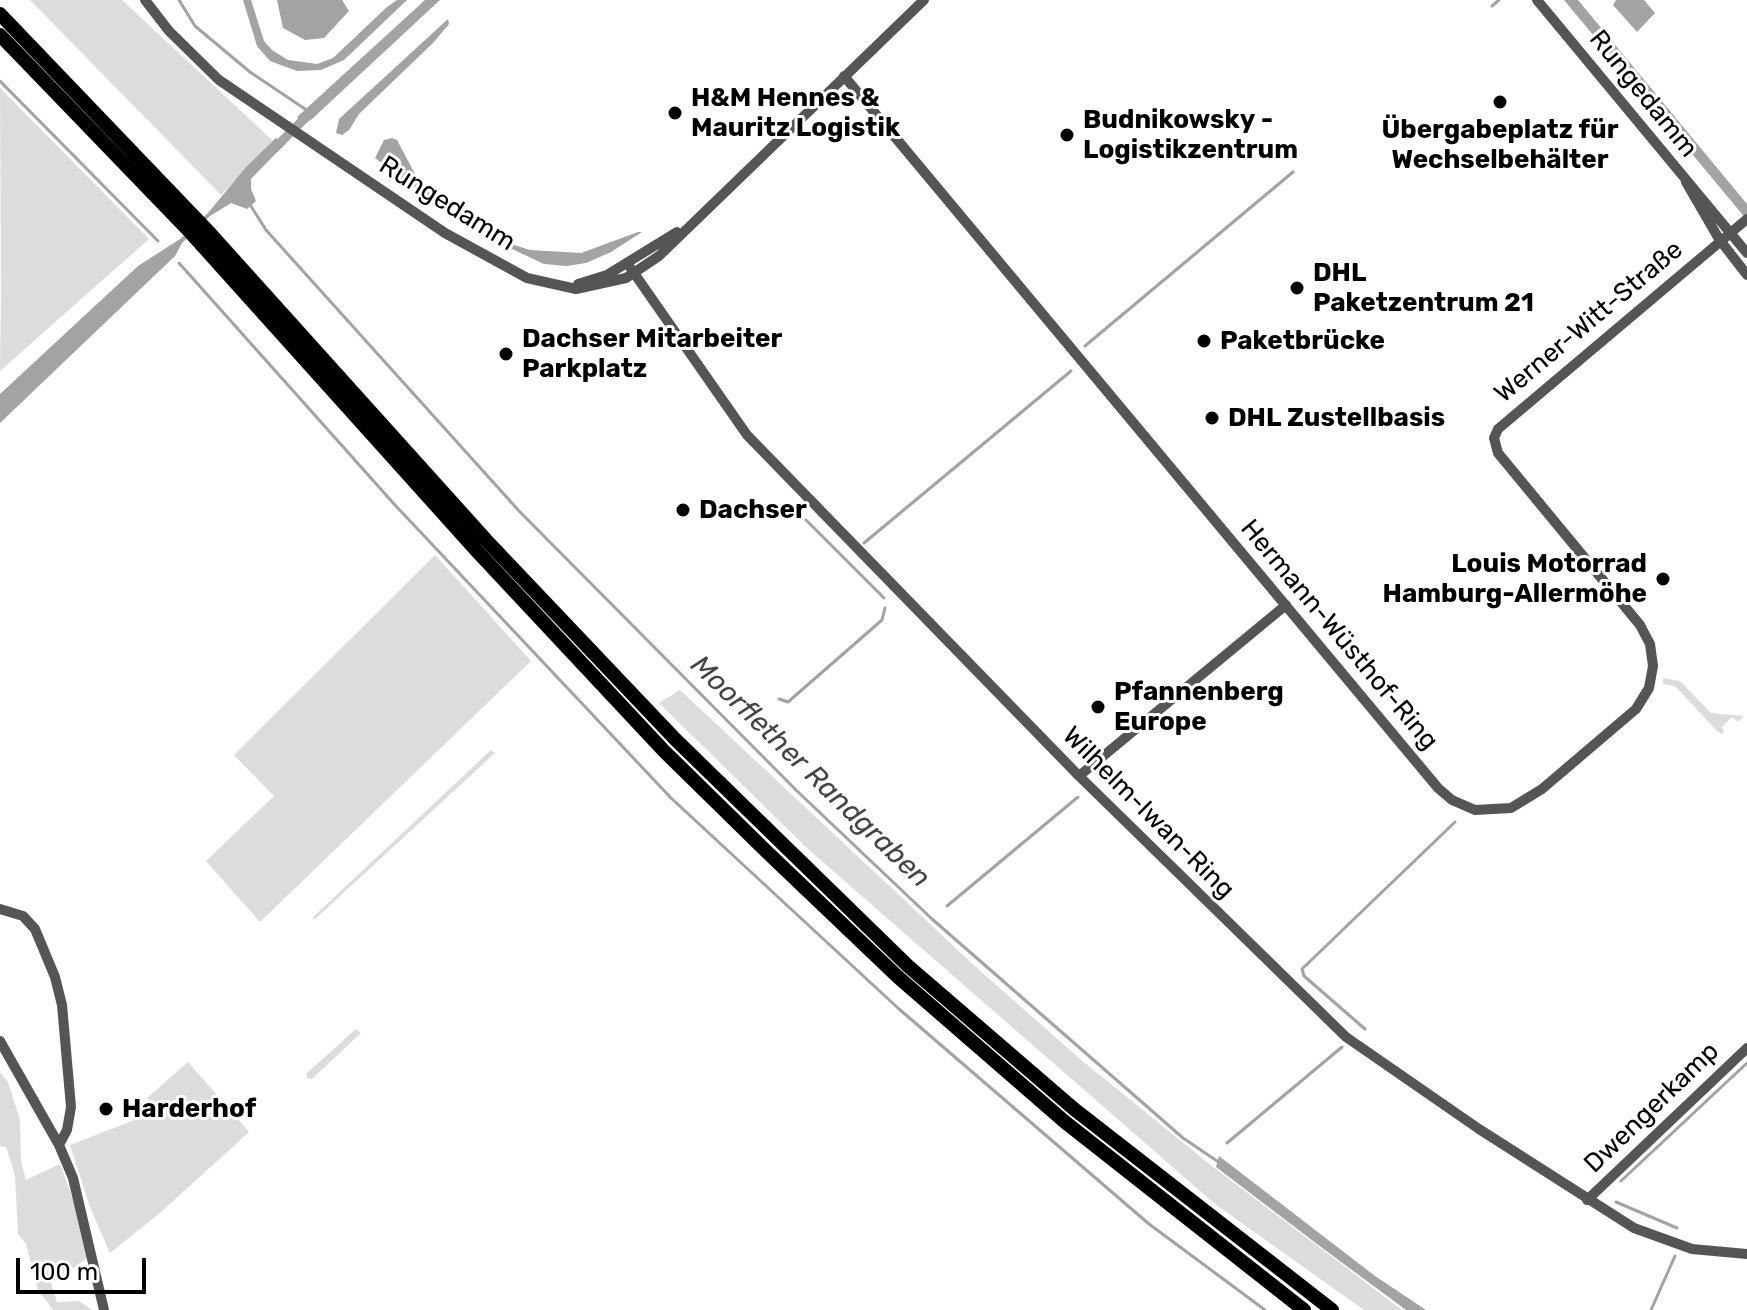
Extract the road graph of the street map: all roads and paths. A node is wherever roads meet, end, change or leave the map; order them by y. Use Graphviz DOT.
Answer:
graph roads {
  1 [pos="145,0"];
  2 [pos="924,0"];
  3 [pos="1537,0"];
  4 [pos="0,14"];
  5 [pos="0,35"];
  6 [pos="844,76"];
  7 [pos="1685,180"];
  8 [pos="1746,220"];
  9 [pos="190,221"];
  10 [pos="689,224"];
  11 [pos="1731,233"];
  12 [pos="201,234"];
  13 [pos="1721,241"];
  14 [pos="1747,253"];
  15 [pos="627,263"];
  16 [pos="634,274"];
  17 [pos="1747,275"];
  18 [pos="561,286"];
  19 [pos="1494,441"];
  20 [pos="1286,605"];
  21 [pos="1079,776"];
  22 [pos="0,909"];
  23 [pos="0,1041"];
  24 [pos="1747,1048"];
  25 [pos="59,1145"];
  26 [pos="1587,1200"];
  27 [pos="1747,1254"];
  28 [pos="104,1310"];
  29 [pos="1304,1310"];
  30 [pos="1332,1310"];
  1 -- 18 [label="street, Rungedamm"];
  2 -- 6 [label="street, Rungedamm"];
  3 -- 7 [label="street, Rungedamm"];
  4 -- 9 [label="highway"];
  5 -- 9 [label="highway"];
  6 -- 10 [label="street, Rungedamm"];
  6 -- 20 [label="street, Hermann-Wüsthof-Ring"];
  7 -- 11 [label="street, Rungedamm"];
  7 -- 13 [label="street, Rungedamm"];
  8 -- 11 [label="street, Werner-Witt-Straße"];
  9 -- 12 [label="highway"];
  10 -- 15 [label="street, Rungedamm"];
  10 -- 16 [label="street, Rungedamm"];
  11 -- 13 [label="street, Werner-Witt-Straße"];
  11 -- 14 [label="street, Rungedamm"];
  12 -- 29 [label="highway"];
  12 -- 30 [label="highway"];
  13 -- 17 [label="street, Rungedamm"];
  13 -- 19 [label="street, Werner-Witt-Straße"];
  15 -- 16 [label="street, Wilhelm-Iwan-Ring"];
  15 -- 18 [label="street, Rungedamm"];
  16 -- 18 [label="street, Rungedamm"];
  16 -- 21 [label="street, Wilhelm-Iwan-Ring"];
  19 -- 20 [label="street, Hermann-Wüsthof-Ring"];
  20 -- 21 [label="street"];
  21 -- 26 [label="street, Wilhelm-Iwan-Ring"];
  22 -- 25 [label="street"];
  23 -- 25 [label="street"];
  24 -- 26 [label="street, Dwengerkamp"];
  25 -- 28 [label="street"];
  26 -- 27 [label="street, Wilhelm-Iwan-Ring"];
}
